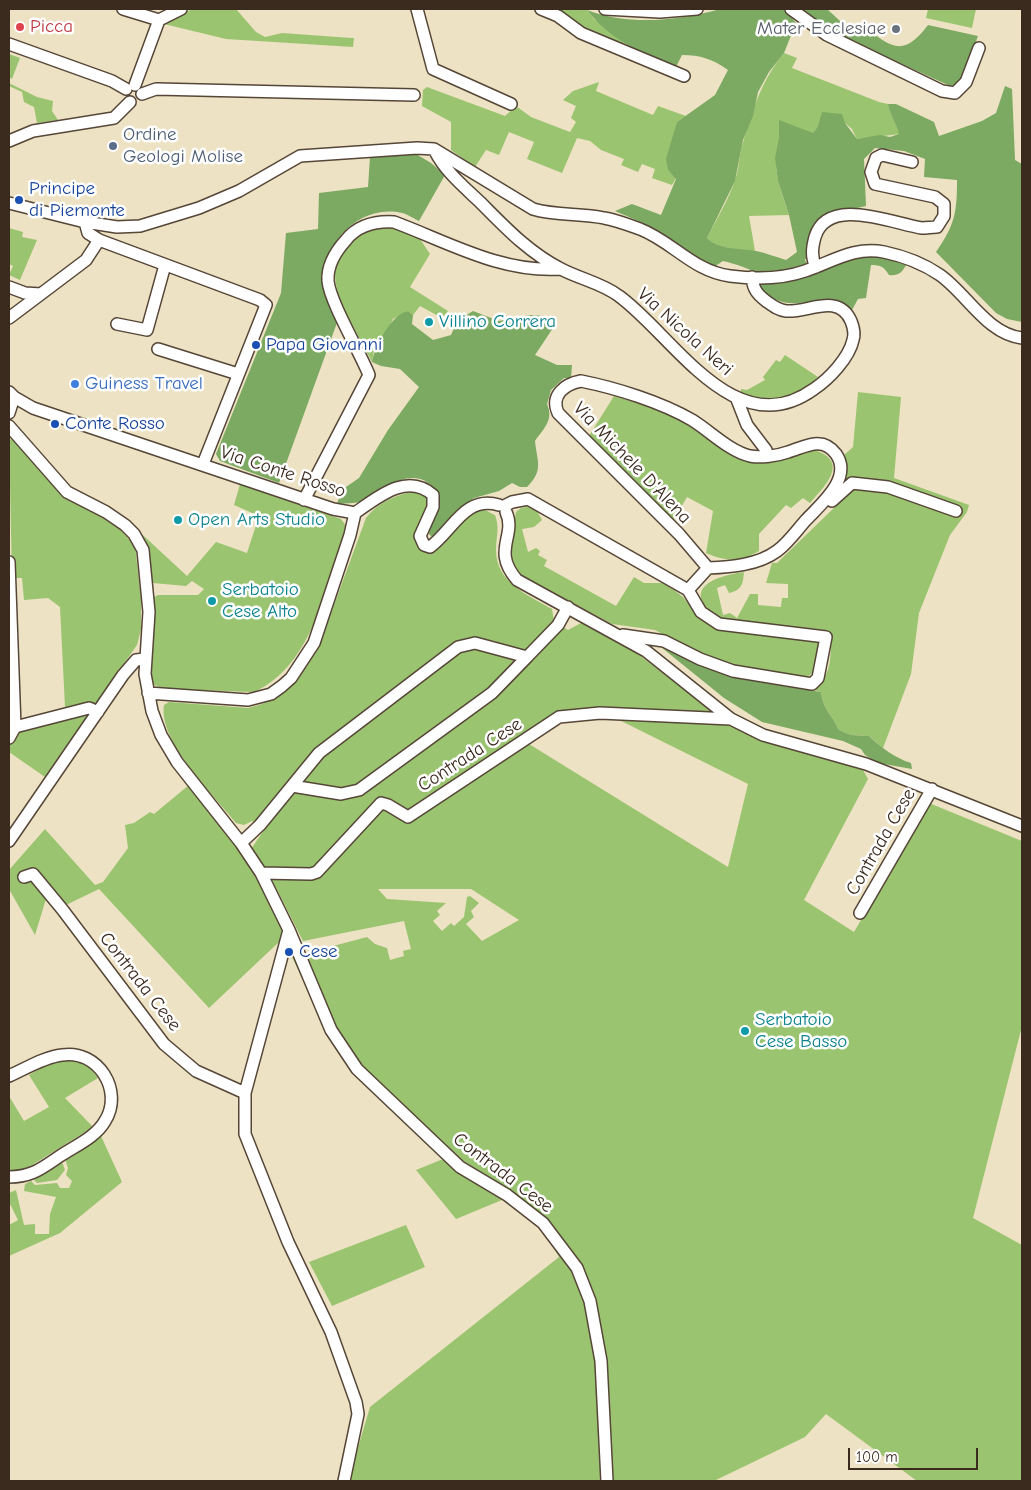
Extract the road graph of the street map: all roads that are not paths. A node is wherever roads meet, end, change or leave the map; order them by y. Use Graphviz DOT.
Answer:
graph roads {
  1 [pos="123,9"];
  2 [pos="181,9"];
  3 [pos="417,9"];
  4 [pos="541,9"];
  5 [pos="605,9"];
  6 [pos="697,9"];
  7 [pos="791,9"];
  8 [pos="159,20"];
  9 [pos="9,44"];
  10 [pos="980,48"];
  11 [pos="684,76"];
  12 [pos="134,89"];
  13 [pos="414,95"];
  14 [pos="511,104"];
  15 [pos="9,140"];
  16 [pos="434,149"];
  17 [pos="912,162"];
  18 [pos="9,203"];
  19 [pos="84,222"];
  20 [pos="100,240"];
  21 [pos="165,265"];
  22 [pos="816,267"];
  23 [pos="560,269"];
  24 [pos="752,277"];
  25 [pos="9,287"];
  26 [pos="41,294"];
  27 [pos="9,318"];
  28 [pos="117,324"];
  29 [pos="1022,338"];
  30 [pos="158,349"];
  31 [pos="238,374"];
  32 [pos="11,394"];
  33 [pos="736,397"];
  34 [pos="9,413"];
  35 [pos="9,426"];
  36 [pos="767,456"];
  37 [pos="203,464"];
  38 [pos="304,500"];
  39 [pos="820,506"];
  40 [pos="504,507"];
  41 [pos="956,511"];
  42 [pos="355,513"];
  43 [pos="9,562"];
  44 [pos="708,568"];
  45 [pos="688,590"];
  46 [pos="568,607"];
  47 [pos="619,635"];
  48 [pos="527,657"];
  49 [pos="145,659"];
  50 [pos="148,693"];
  51 [pos="98,712"];
  52 [pos="731,719"];
  53 [pos="15,727"];
  54 [pos="9,738"];
  55 [pos="292,786"];
  56 [pos="932,789"];
  57 [pos="1022,826"];
  58 [pos="9,841"];
  59 [pos="241,843"];
  60 [pos="261,873"];
  61 [pos="24,877"];
  62 [pos="860,913"];
  63 [pos="289,930"];
  64 [pos="9,1076"];
  65 [pos="246,1093"];
  66 [pos="9,1177"];
  67 [pos="344,1481"];
  68 [pos="607,1481"];
  1 -- 8 [label="street"];
  2 -- 8 [label="street"];
  3 -- 14 [label="street"];
  4 -- 11 [label="street"];
  5 -- 6 [label="street"];
  7 -- 10 [label="street"];
  8 -- 12 [label="street"];
  9 -- 12 [label="street"];
  12 -- 13 [label="street"];
  12 -- 15 [label="street"];
  16 -- 19 [label="street"];
  16 -- 23 [label="street, Via Nicola Neri"];
  16 -- 24 [label="street"];
  17 -- 22 [label="street"];
  18 -- 19 [label="street"];
  19 -- 20 [label="street"];
  20 -- 21 [label="street"];
  20 -- 26 [label="street"];
  21 -- 28 [label="street"];
  21 -- 31 [label="street"];
  22 -- 24 [label="street"];
  22 -- 29 [label="street"];
  23 -- 33 [label="street, Via Nicola Neri"];
  23 -- 38 [label="street"];
  24 -- 33 [label="street, Via Nicola Neri"];
  25 -- 26 [label="street"];
  26 -- 27 [label="street"];
  30 -- 31 [label="street"];
  31 -- 37 [label="street"];
  32 -- 34 [label="street"];
  32 -- 37 [label="street, Via Conte Rosso"];
  33 -- 36 [label="street"];
  35 -- 49 [label="street, Contrada Cese"];
  36 -- 39 [label="street"];
  36 -- 44 [label="street, Via Michele D'Alena"];
  37 -- 38 [label="street, Via Conte Rosso"];
  38 -- 42 [label="street, Via Conte Rosso"];
  39 -- 41 [label="street"];
  39 -- 44 [label="street"];
  40 -- 42 [label="street, Via Conte Rosso"];
  40 -- 45 [label="street"];
  40 -- 46 [label="street"];
  42 -- 50 [label="street"];
  43 -- 53 [label="street"];
  44 -- 45 [label="street"];
  45 -- 47 [label="street"];
  46 -- 47 [label="street"];
  46 -- 48 [label="street"];
  47 -- 52 [label="street"];
  48 -- 55 [label="street"];
  48 -- 55 [label="street"];
  49 -- 50 [label="street, Contrada Cese"];
  49 -- 51 [label="street"];
  50 -- 59 [label="street, Contrada Cese"];
  51 -- 53 [label="street"];
  51 -- 58 [label="street"];
  52 -- 56 [label="street"];
  52 -- 60 [label="street, Contrada Cese"];
  53 -- 54 [label="street"];
  55 -- 59 [label="street"];
  56 -- 57 [label="street"];
  56 -- 62 [label="street, Contrada Cese"];
  59 -- 60 [label="street, Contrada Cese"];
  60 -- 63 [label="street, Contrada Cese"];
  61 -- 65 [label="street, Contrada Cese"];
  63 -- 65 [label="street"];
  63 -- 68 [label="street, Contrada Cese"];
  64 -- 66 [label="street"];
  65 -- 67 [label="street"];
}
